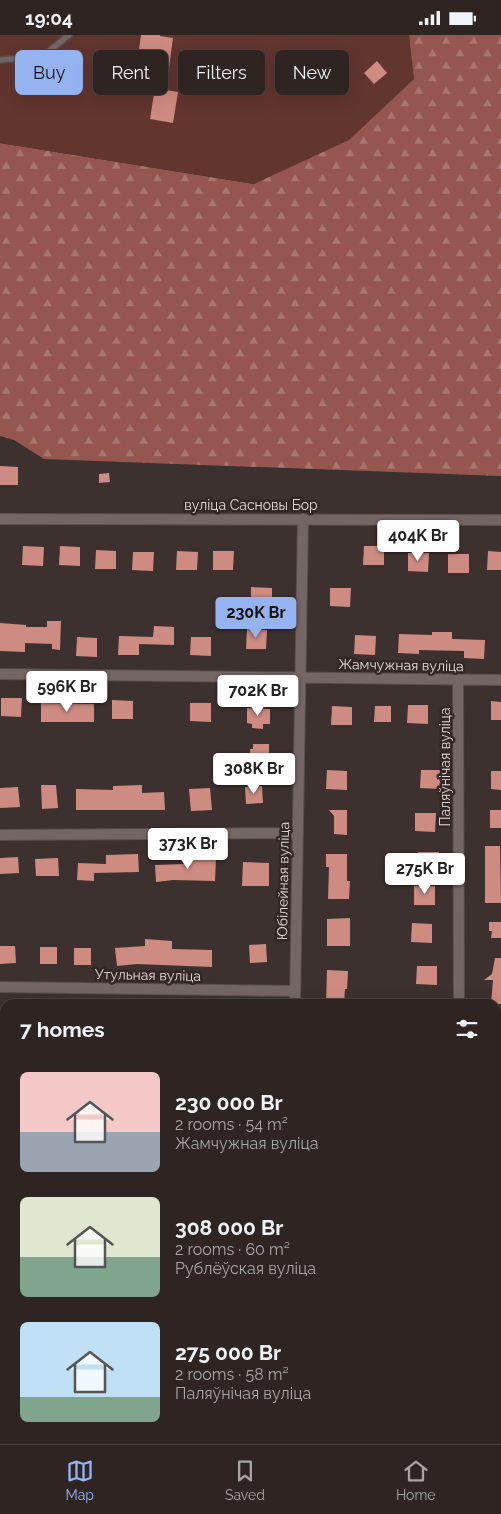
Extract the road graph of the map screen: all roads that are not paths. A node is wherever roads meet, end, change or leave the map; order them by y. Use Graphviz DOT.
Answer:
graph roads {
  1 [pos="69,35"];
  2 [pos="0,60"];
  3 [pos="0,519"];
  4 [pos="303,519"];
  5 [pos="501,520"];
  6 [pos="0,675"];
  7 [pos="301,678"];
  8 [pos="458,680"];
  9 [pos="501,680"];
  10 [pos="298,833"];
  11 [pos="0,835"];
  12 [pos="0,987"];
  13 [pos="295,991"];
  14 [pos="295,999"];
  15 [pos="458,999"];
  1 -- 2 [label="lane"];
  3 -- 4 [label="street, вуліца Сасновы Бор"];
  4 -- 5 [label="street, вуліца Сасновы Бор"];
  4 -- 7 [label="street, Юбілейная вуліца"];
  6 -- 7 [label="street, Жамчужная вуліца"];
  7 -- 8 [label="street, Жамчужная вуліца"];
  7 -- 10 [label="street, Юбілейная вуліца"];
  8 -- 9 [label="street, Жамчужная вуліца"];
  8 -- 15 [label="street, Паляўнічая вуліца"];
  10 -- 11 [label="street"];
  10 -- 13 [label="street, Юбілейная вуліца"];
  12 -- 13 [label="street, Утульная вуліца"];
  13 -- 14 [label="street, Юбілейная вуліца"];
}
